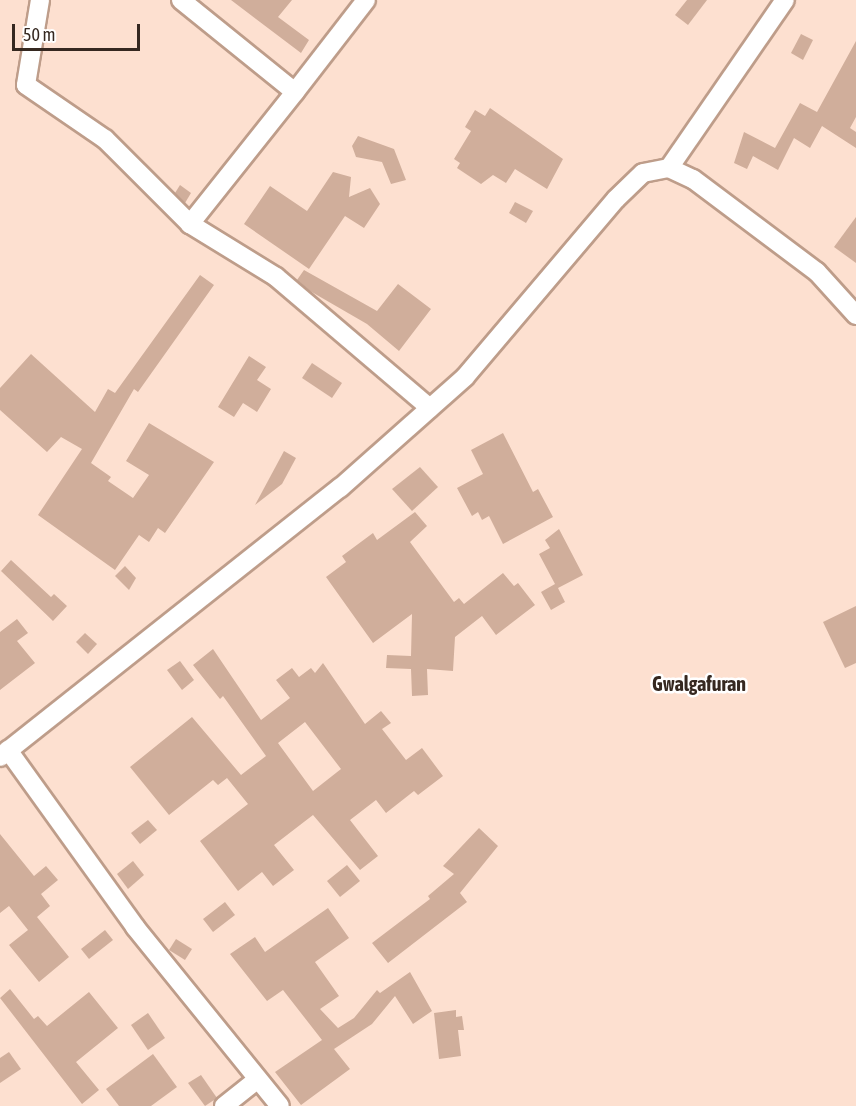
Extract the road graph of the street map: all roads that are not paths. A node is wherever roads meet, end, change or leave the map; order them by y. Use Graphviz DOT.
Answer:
graph roads {
  1 [pos="40,0"];
  2 [pos="181,0"];
  3 [pos="366,0"];
  4 [pos="784,0"];
  5 [pos="295,92"];
  6 [pos="669,168"];
  7 [pos="190,224"];
  8 [pos="856,315"];
  9 [pos="430,408"];
  10 [pos="4,754"];
  11 [pos="258,1079"];
  12 [pos="224,1106"];
  13 [pos="280,1106"];
  1 -- 7 [label="street"];
  2 -- 5 [label="street"];
  3 -- 5 [label="street"];
  4 -- 6 [label="street"];
  5 -- 7 [label="street"];
  6 -- 8 [label="street"];
  6 -- 9 [label="street"];
  7 -- 9 [label="street"];
  9 -- 10 [label="street"];
  10 -- 11 [label="street"];
  11 -- 12 [label="street"];
  11 -- 13 [label="street"];
}
